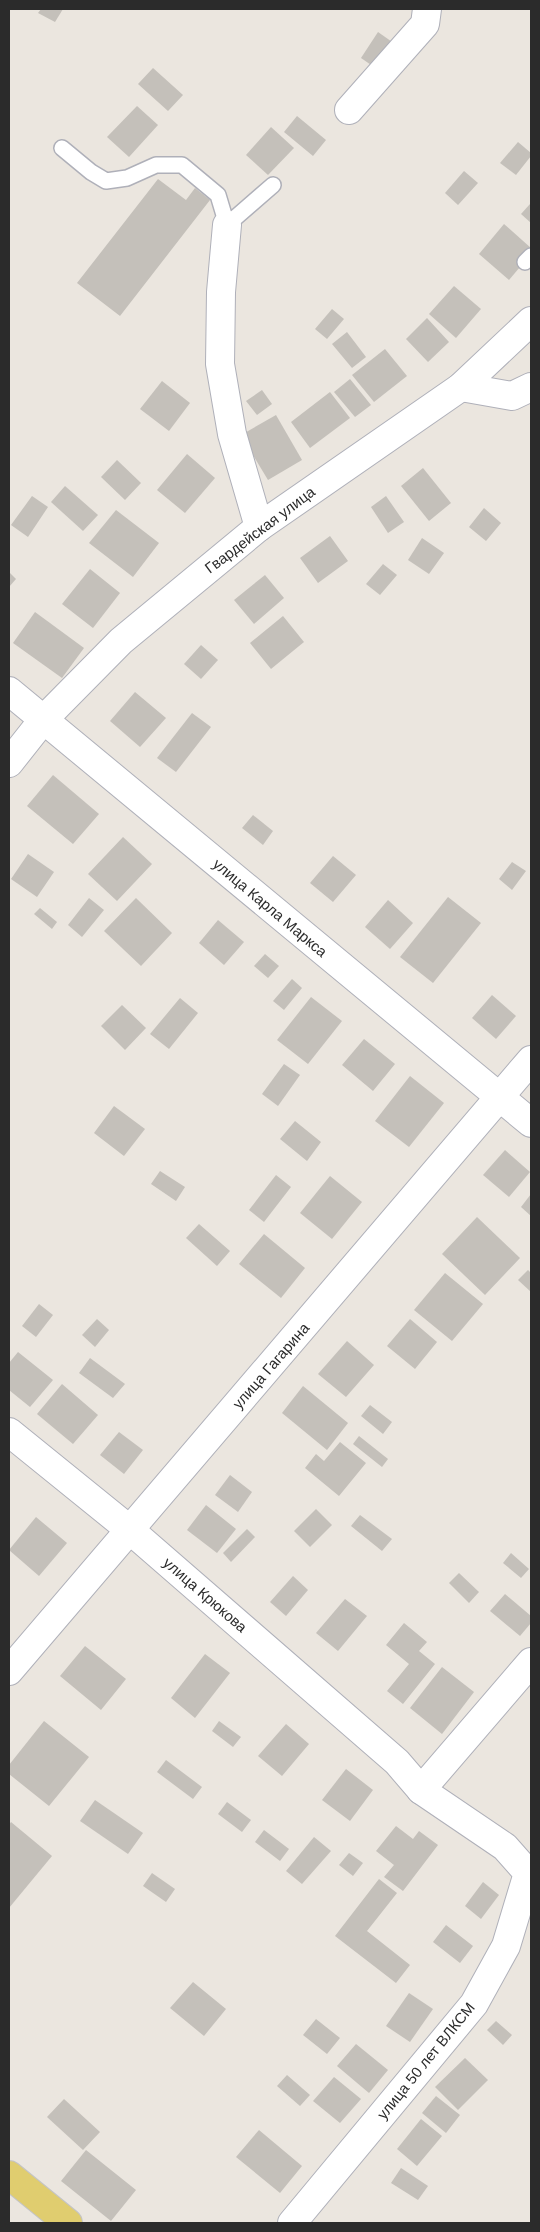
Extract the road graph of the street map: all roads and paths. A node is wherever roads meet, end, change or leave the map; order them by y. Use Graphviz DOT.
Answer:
graph roads {
  1 [pos="428,9"];
  2 [pos="349,110"];
  3 [pos="62,148"];
  4 [pos="272,185"];
  5 [pos="227,225"];
  6 [pos="531,321"];
  7 [pos="531,386"];
  8 [pos="461,388"];
  9 [pos="259,527"];
  10 [pos="9,691"];
  11 [pos="43,720"];
  12 [pos="9,763"];
  13 [pos="531,1060"];
  14 [pos="500,1098"];
  15 [pos="531,1123"];
  16 [pos="9,1432"];
  17 [pos="130,1530"];
  18 [pos="531,1662"];
  19 [pos="9,1671"];
  20 [pos="396,1762"];
  21 [pos="421,1790"];
  22 [pos="530,1871"];
  23 [pos="9,2175"];
  24 [pos="68,2223"];
  25 [pos="292,2223"];
  1 -- 2 [label="street"];
  3 -- 5 [label="lane"];
  4 -- 5 [label="lane"];
  5 -- 9 [label="street"];
  6 -- 8 [label="street, Гвардейская улица"];
  7 -- 8 [label="street"];
  8 -- 9 [label="street, Гвардейская улица"];
  9 -- 11 [label="street, Гвардейская улица"];
  10 -- 11 [label="street, улица Карла Маркса"];
  11 -- 12 [label="street, Гвардейская улица"];
  11 -- 14 [label="street, улица Карла Маркса"];
  13 -- 14 [label="street, улица Гагарина"];
  14 -- 15 [label="street, улица Карла Маркса"];
  14 -- 17 [label="street, улица Гагарина"];
  16 -- 17 [label="street, улица Крюкова"];
  17 -- 19 [label="street, улица Гагарина"];
  17 -- 20 [label="street, улица Крюкова"];
  18 -- 21 [label="street"];
  20 -- 21 [label="street, улица 50 лет ВЛКСМ"];
  21 -- 22 [label="street, улица 50 лет ВЛКСМ"];
  22 -- 25 [label="street, улица 50 лет ВЛКСМ"];
  23 -- 24 [label="main road"];
}
